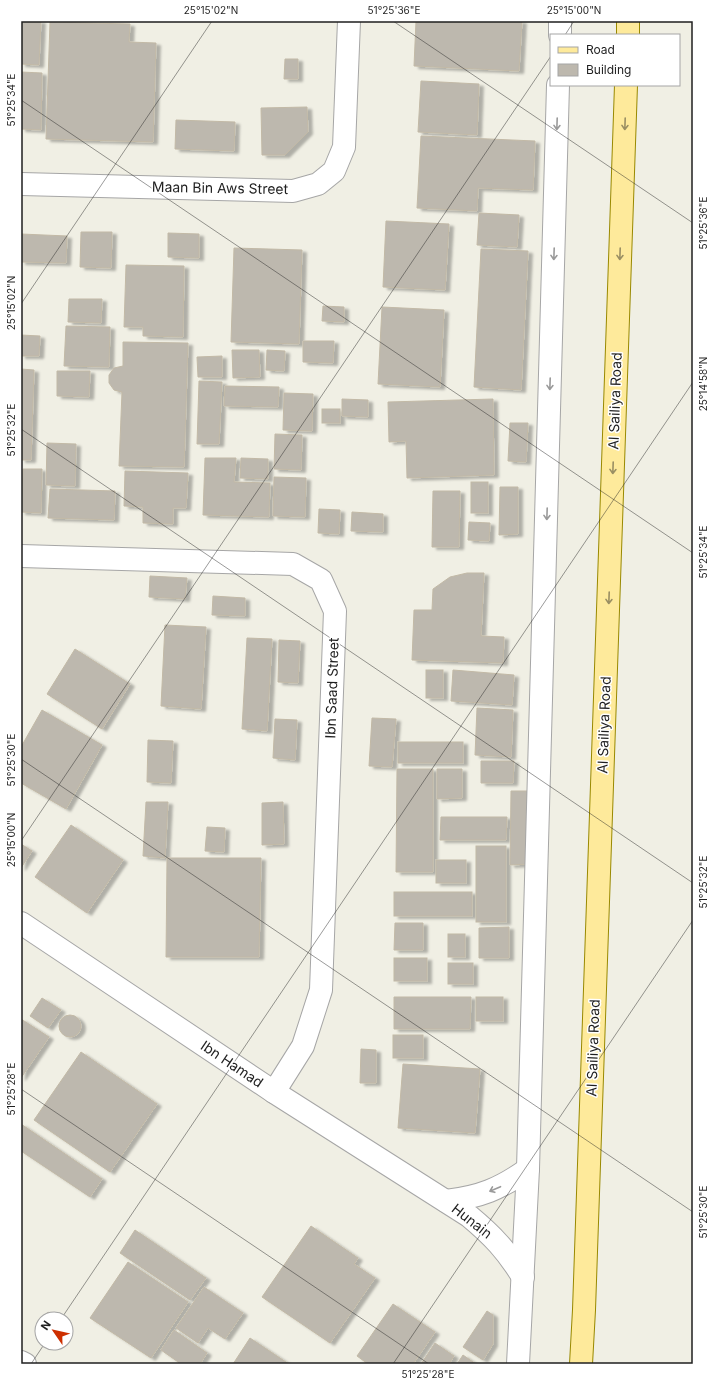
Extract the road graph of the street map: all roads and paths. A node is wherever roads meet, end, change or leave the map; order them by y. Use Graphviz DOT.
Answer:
graph roads {
  1 [pos="349,21"];
  2 [pos="560,21"];
  3 [pos="628,21"];
  4 [pos="560,34"];
  5 [pos="628,34"];
  6 [pos="558,86"];
  7 [pos="626,86"];
  8 [pos="21,184"];
  9 [pos="21,556"];
  10 [pos="21,923"];
  11 [pos="274,1092"];
  12 [pos="528,1170"];
  13 [pos="446,1201"];
  14 [pos="523,1277"];
  15 [pos="21,1362"];
  16 [pos="25,1364"];
  17 [pos="518,1364"];
  18 [pos="581,1364"];
  1 -- 8 [label="street, Maan Bin Aws Street"];
  2 -- 4 [label="street"];
  3 -- 5 [label="main road"];
  6 -- 12 [label="street, one-way"];
  7 -- 18 [label="main road, Al Sailiya Road, one-way"];
  9 -- 11 [label="street, Ibn Saad Street"];
  10 -- 11 [label="street, Ibn Hamad"];
  11 -- 13 [label="street, Ibn Hamad"];
  12 -- 13 [label="street, Hunain, one-way"];
  12 -- 14 [label="street"];
  13 -- 14 [label="street, Hunain"];
  14 -- 17 [label="street"];
  15 -- 16 [label="street"];
}
